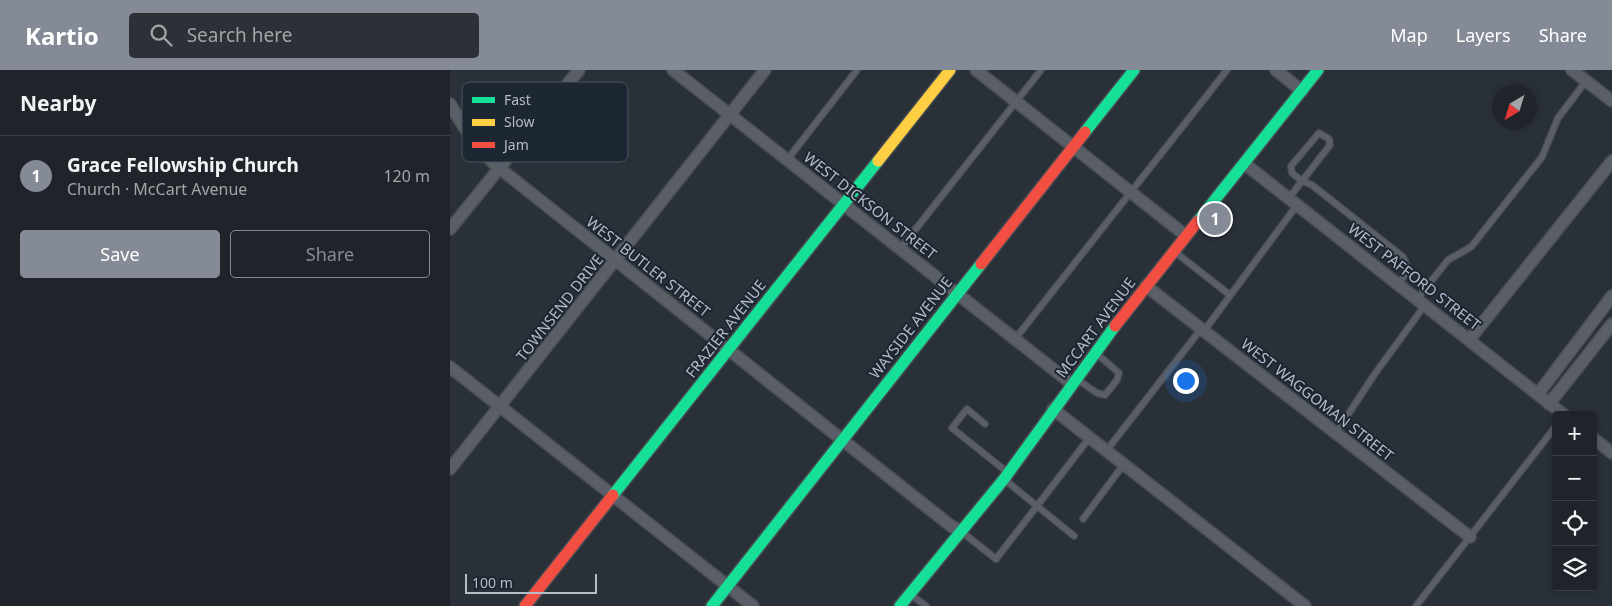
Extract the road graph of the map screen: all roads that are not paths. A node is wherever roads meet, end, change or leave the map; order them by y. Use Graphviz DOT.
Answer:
graph roads {
  1 [pos="578,70"];
  2 [pos="673,70"];
  3 [pos="765,70"];
  4 [pos="857,70"];
  5 [pos="950,70"];
  6 [pos="976,70"];
  7 [pos="1041,70"];
  8 [pos="1134,70"];
  9 [pos="1228,70"];
  10 [pos="1276,70"];
  11 [pos="1318,70"];
  12 [pos="1572,70"];
  13 [pos="1586,81"];
  14 [pos="568,82"];
  15 [pos="1302,91"];
  16 [pos="1612,101"];
  17 [pos="1017,102"];
  18 [pos="450,104"];
  19 [pos="731,115"];
  20 [pos="462,126"];
  21 [pos="1073,147"];
  22 [pos="787,160"];
  23 [pos="1612,161"];
  24 [pos="492,162"];
  25 [pos="502,162"];
  26 [pos="1245,164"];
  27 [pos="498,167"];
  28 [pos="1302,181"];
  29 [pos="1131,192"];
  30 [pos="1293,202"];
  31 [pos="843,204"];
  32 [pos="450,229"];
  33 [pos="1186,235"];
  34 [pos="900,249"];
  35 [pos="1173,251"];
  36 [pos="616,261"];
  37 [pos="1398,284"];
  38 [pos="1146,286"];
  39 [pos="957,294"];
  40 [pos="1230,295"];
  41 [pos="1612,296"];
  42 [pos="1421,302"];
  43 [pos="1612,324"];
  44 [pos="1202,330"];
  45 [pos="1015,339"];
  46 [pos="1469,340"];
  47 [pos="728,350"];
  48 [pos="1095,352"];
  49 [pos="450,367"];
  50 [pos="1074,381"];
  51 [pos="1538,394"];
  52 [pos="1549,404"];
  53 [pos="501,408"];
  54 [pos="1053,408"];
  55 [pos="1559,411"];
  56 [pos="985,424"];
  57 [pos="1552,431"];
  58 [pos="1336,433"];
  59 [pos="1090,437"];
  60 [pos="842,440"];
  61 [pos="1597,441"];
  62 [pos="1106,450"];
  63 [pos="1612,453"];
  64 [pos="1124,464"];
  65 [pos="450,470"];
  66 [pos="1006,476"];
  67 [pos="613,496"];
  68 [pos="1037,506"];
  69 [pos="1083,519"];
  70 [pos="962,532"];
  71 [pos="1074,536"];
  72 [pos="1470,537"];
  73 [pos="728,586"];
  74 [pos="910,594"];
  75 [pos="526,606"];
  76 [pos="712,606"];
  77 [pos="753,606"];
  78 [pos="900,606"];
  79 [pos="926,606"];
  80 [pos="1305,606"];
  81 [pos="1416,606"];
  1 -- 14 [label="street"];
  2 -- 19 [label="street, WEST DICKSON STREET"];
  3 -- 19 [label="street, TOWNSEND DRIVE"];
  4 -- 22 [label="lane"];
  5 -- 31 [label="street, FRAZIER AVENUE"];
  6 -- 17 [label="street"];
  7 -- 17 [label="lane"];
  8 -- 21 [label="street, WAYSIDE AVENUE"];
  9 -- 29 [label="lane"];
  10 -- 15 [label="street"];
  11 -- 15 [label="street, MCCART AVENUE"];
  12 -- 13 [label="street"];
  13 -- 16 [label="street"];
  13 -- 42 [label="lane"];
  15 -- 26 [label="street, MCCART AVENUE"];
  17 -- 21 [label="street"];
  17 -- 34 [label="lane"];
  18 -- 20 [label="street, WEST BUTLER STREET"];
  19 -- 22 [label="street, WEST DICKSON STREET"];
  19 -- 36 [label="street, TOWNSEND DRIVE"];
  21 -- 29 [label="street"];
  21 -- 39 [label="street, WAYSIDE AVENUE"];
  22 -- 31 [label="street, WEST DICKSON STREET"];
  23 -- 46 [label="street"];
  24 -- 27 [label="street, WEST BUTLER STREET"];
  25 -- 27 [label="street"];
  26 -- 30 [label="street, WEST PAFFORD STREET"];
  26 -- 33 [label="street, MCCART AVENUE"];
  27 -- 32 [label="street"];
  27 -- 36 [label="street, WEST BUTLER STREET"];
  28 -- 28 [label="lane"];
  28 -- 30 [label="lane"];
  28 -- 37 [label="lane"];
  29 -- 33 [label="street"];
  29 -- 45 [label="lane"];
  30 -- 37 [label="street, WEST PAFFORD STREET"];
  30 -- 40 [label="lane"];
  31 -- 34 [label="street, WEST DICKSON STREET"];
  31 -- 47 [label="street, FRAZIER AVENUE"];
  33 -- 35 [label="street, MCCART AVENUE"];
  34 -- 39 [label="street, WEST DICKSON STREET"];
  35 -- 38 [label="street, MCCART AVENUE"];
  35 -- 40 [label="lane"];
  36 -- 47 [label="street, WEST BUTLER STREET"];
  36 -- 53 [label="street, TOWNSEND DRIVE"];
  37 -- 42 [label="street, WEST PAFFORD STREET"];
  38 -- 44 [label="street, WEST WAGGOMAN STREET"];
  38 -- 48 [label="street, MCCART AVENUE"];
  39 -- 45 [label="street, WEST DICKSON STREET"];
  39 -- 60 [label="street, WAYSIDE AVENUE"];
  40 -- 44 [label="lane"];
  41 -- 51 [label="street"];
  42 -- 46 [label="street, WEST PAFFORD STREET"];
  42 -- 58 [label="lane"];
  43 -- 52 [label="street"];
  44 -- 58 [label="street, WEST WAGGOMAN STREET"];
  44 -- 62 [label="lane"];
  45 -- 50 [label="street, WEST DICKSON STREET"];
  46 -- 51 [label="street, WEST PAFFORD STREET"];
  47 -- 60 [label="street, WEST BUTLER STREET"];
  47 -- 67 [label="street, FRAZIER AVENUE"];
  48 -- 50 [label="street, MCCART AVENUE"];
  48 -- 50 [label="lane"];
  49 -- 53 [label="street"];
  50 -- 54 [label="street, MCCART AVENUE"];
  51 -- 52 [label="street, WEST PAFFORD STREET"];
  52 -- 55 [label="street, WEST PAFFORD STREET"];
  53 -- 65 [label="street, TOWNSEND DRIVE"];
  53 -- 67 [label="street"];
  54 -- 59 [label="street"];
  54 -- 66 [label="street, MCCART AVENUE"];
  56 -- 66 [label="lane"];
  57 -- 72 [label="lane"];
  58 -- 72 [label="street, WEST WAGGOMAN STREET"];
  59 -- 62 [label="street"];
  59 -- 68 [label="lane"];
  60 -- 70 [label="street, WEST BUTLER STREET"];
  60 -- 73 [label="street, WAYSIDE AVENUE"];
  61 -- 63 [label="street"];
  62 -- 64 [label="street"];
  64 -- 69 [label="lane"];
  64 -- 80 [label="street"];
  66 -- 68 [label="lane"];
  66 -- 70 [label="street, MCCART AVENUE"];
  67 -- 73 [label="street"];
  67 -- 75 [label="street, FRAZIER AVENUE"];
  68 -- 70 [label="lane"];
  68 -- 71 [label="lane"];
  70 -- 74 [label="street, MCCART AVENUE"];
  72 -- 81 [label="lane"];
  73 -- 76 [label="street, WAYSIDE AVENUE"];
  73 -- 77 [label="street"];
  74 -- 78 [label="street, MCCART AVENUE"];
  74 -- 79 [label="lane"];
}
